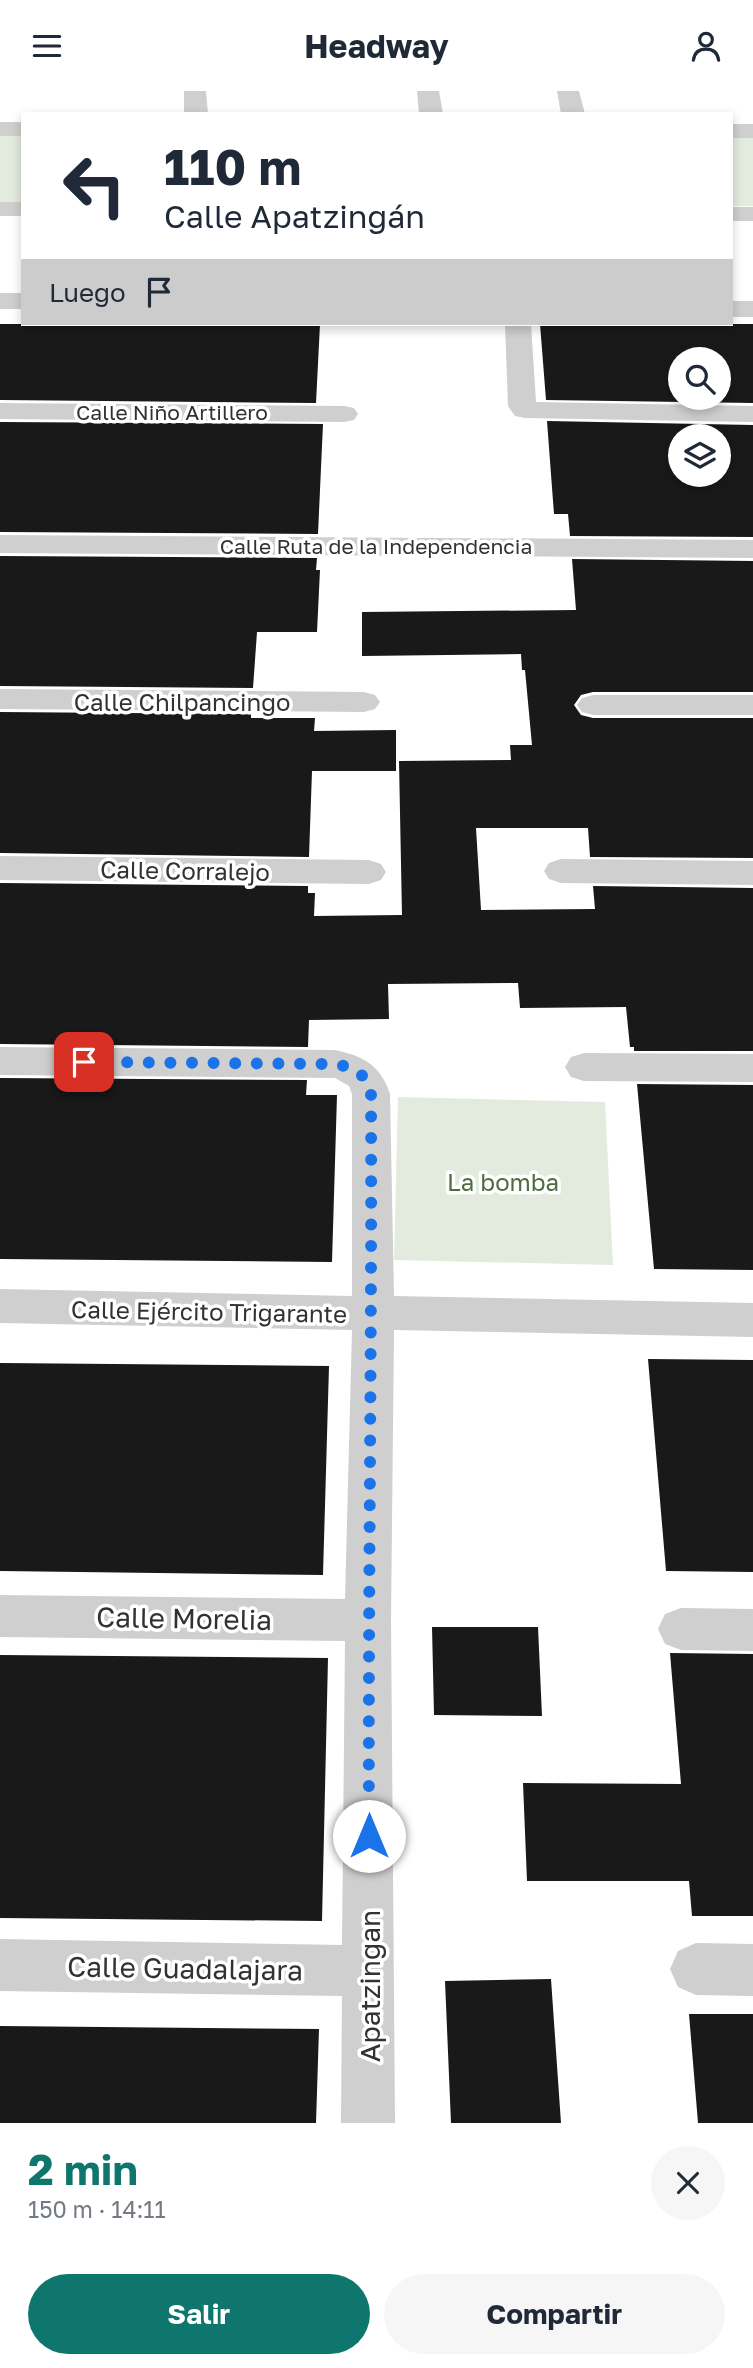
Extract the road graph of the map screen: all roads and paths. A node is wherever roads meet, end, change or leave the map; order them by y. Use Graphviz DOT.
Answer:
graph roads {
  1 [pos="195,91"];
  2 [pos="428,91"];
  3 [pos="568,91"];
  4 [pos="196,112"];
  5 [pos="431,112"];
  6 [pos="573,112"];
  7 [pos="0,129"];
  8 [pos="21,129"];
  9 [pos="733,131"];
  10 [pos="753,131"];
  11 [pos="0,209"];
  12 [pos="21,209"];
  13 [pos="733,214"];
  14 [pos="753,214"];
  15 [pos="0,301"];
  16 [pos="21,302"];
  17 [pos="733,309"];
  18 [pos="753,309"];
  19 [pos="518,326"];
  20 [pos="0,411"];
  21 [pos="344,414"];
  22 [pos="753,414"];
  23 [pos="0,544"];
  24 [pos="753,549"];
  25 [pos="0,699"];
  26 [pos="364,702"];
  27 [pos="593,705"];
  28 [pos="753,705"];
  29 [pos="0,868"];
  30 [pos="561,871"];
  31 [pos="369,872"];
  32 [pos="753,873"];
  33 [pos="0,1061"];
  34 [pos="584,1067"];
  35 [pos="753,1068"];
  36 [pos="0,1306"];
  37 [pos="373,1314"];
  38 [pos="753,1319"];
  39 [pos="0,1616"];
  40 [pos="368,1620"];
  41 [pos="681,1629"];
  42 [pos="753,1630"];
  43 [pos="0,1965"];
  44 [pos="696,1969"];
  45 [pos="753,1970"];
  46 [pos="370,1971"];
  47 [pos="368,2123"];
  1 -- 4 [label="street"];
  2 -- 5 [label="street"];
  3 -- 6 [label="street"];
  7 -- 8 [label="street"];
  9 -- 10 [label="street"];
  11 -- 12 [label="street"];
  13 -- 14 [label="street"];
  15 -- 16 [label="street"];
  17 -- 18 [label="street"];
  19 -- 22 [label="street"];
  20 -- 21 [label="street, Calle Niño Artillero"];
  23 -- 24 [label="street, Calle Ruta de la Independencia"];
  25 -- 26 [label="street, Calle Chilpancingo"];
  27 -- 28 [label="street"];
  29 -- 31 [label="street, Calle Corralejo"];
  30 -- 32 [label="street"];
  33 -- 37 [label="street, Apatzingan"];
  34 -- 35 [label="street"];
  36 -- 37 [label="street, Calle Ejército Trigarante"];
  37 -- 38 [label="street, Calle Ejército Trigarante"];
  37 -- 40 [label="street, Apatzingan"];
  39 -- 40 [label="street, Calle Morelia"];
  40 -- 46 [label="street, Apatzingan"];
  41 -- 42 [label="street"];
  43 -- 46 [label="street, Calle Guadalajara"];
  44 -- 45 [label="street"];
  46 -- 47 [label="street, Apatzingan"];
}
